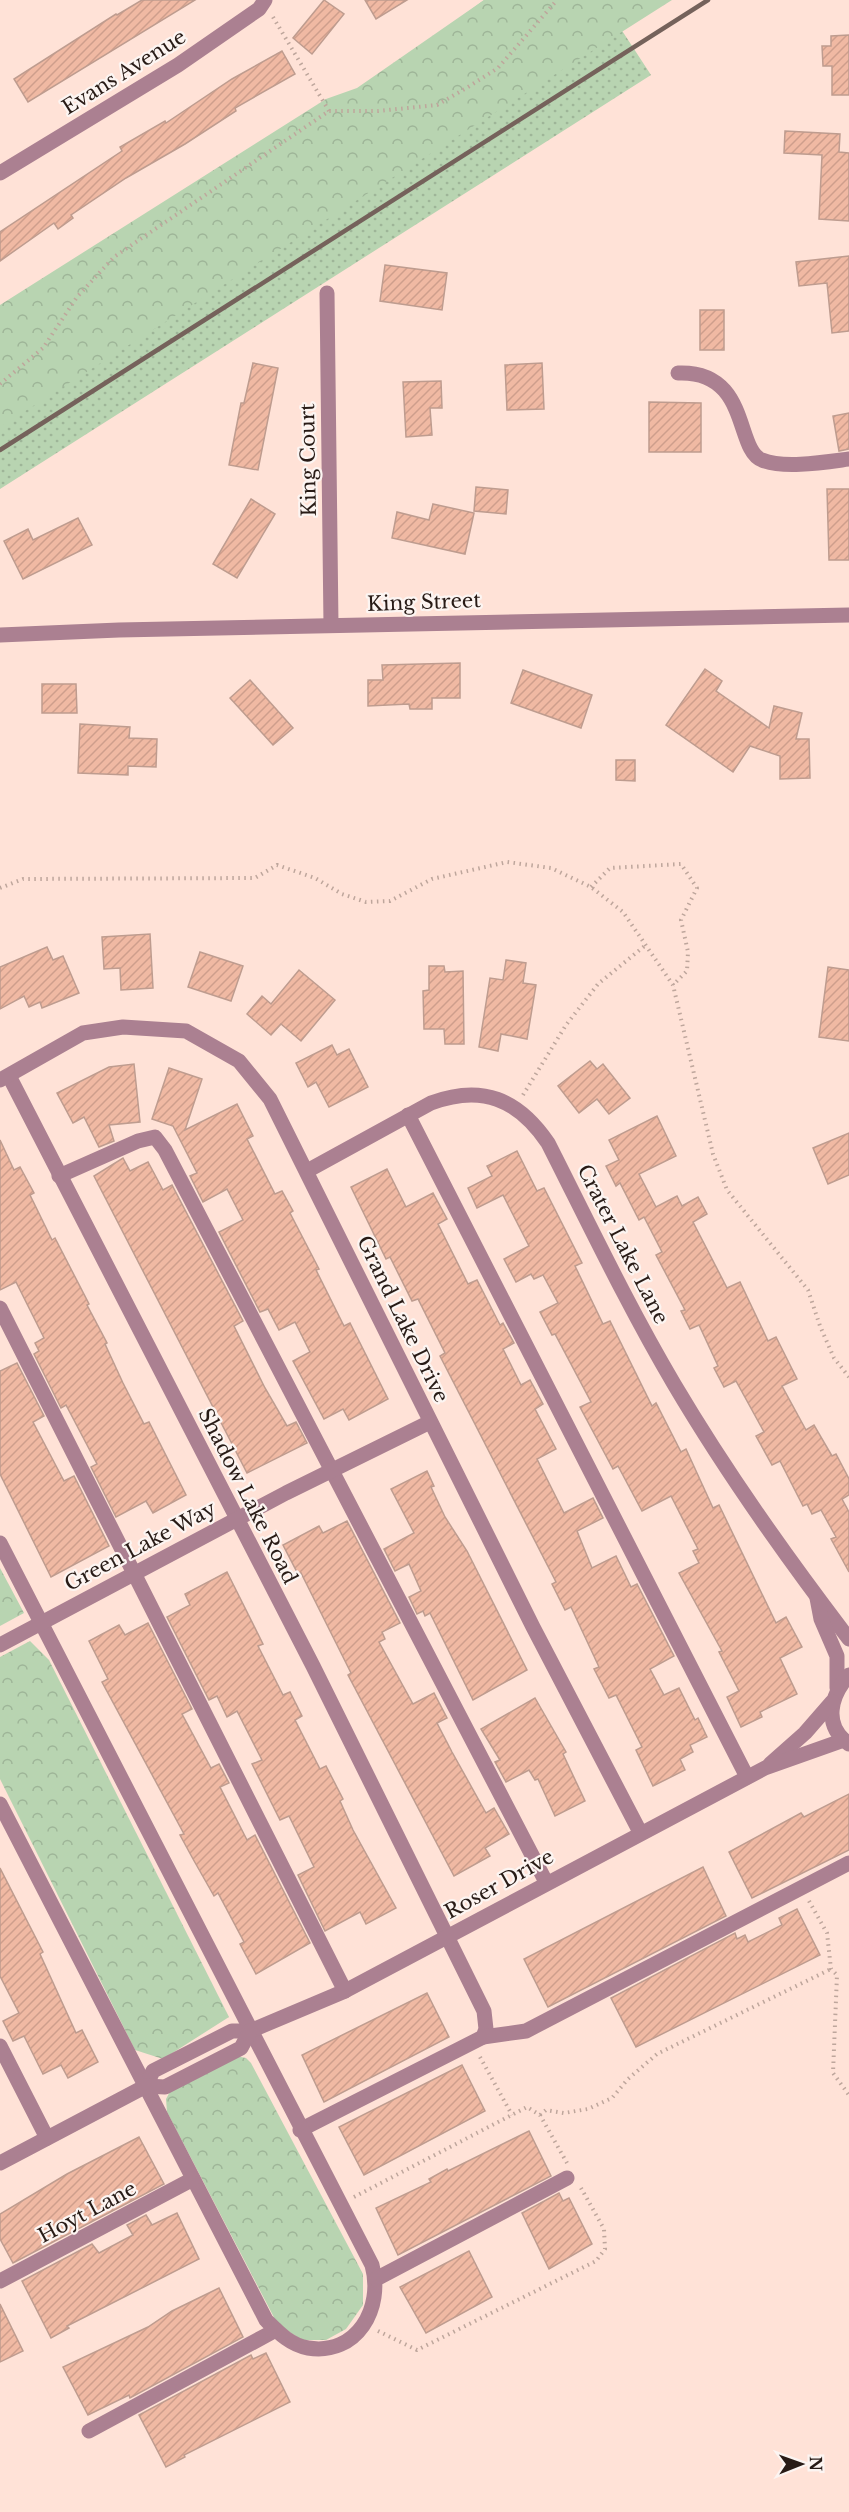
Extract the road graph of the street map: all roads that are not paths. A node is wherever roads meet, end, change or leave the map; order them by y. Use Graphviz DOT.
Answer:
graph roads {
  1 [pos="262,5"];
  2 [pos="0,173"];
  3 [pos="327,293"];
  4 [pos="678,373"];
  5 [pos="849,459"];
  6 [pos="849,615"];
  7 [pos="332,626"];
  8 [pos="0,635"];
  9 [pos="4,1078"];
  10 [pos="408,1115"];
  11 [pos="307,1171"];
  12 [pos="59,1176"];
  13 [pos="0,1308"];
  14 [pos="430,1422"];
  15 [pos="334,1471"];
  16 [pos="237,1520"];
  17 [pos="0,1543"];
  18 [pos="135,1573"];
  19 [pos="816,1595"];
  20 [pos="42,1622"];
  21 [pos="849,1639"];
  22 [pos="0,1645"];
  23 [pos="849,1675"];
  24 [pos="835,1695"];
  25 [pos="847,1742"];
  26 [pos="765,1768"];
  27 [pos="747,1777"];
  28 [pos="0,1804"];
  29 [pos="640,1832"];
  30 [pos="849,1863"];
  31 [pos="546,1882"];
  32 [pos="446,1937"];
  33 [pos="345,1991"];
  34 [pos="250,2031"];
  35 [pos="477,2041"];
  36 [pos="0,2046"];
  37 [pos="146,2086"];
  38 [pos="300,2130"];
  39 [pos="47,2138"];
  40 [pos="0,2163"];
  41 [pos="567,2178"];
  42 [pos="193,2179"];
  43 [pos="376,2278"];
  44 [pos="0,2281"];
  45 [pos="276,2330"];
  46 [pos="89,2432"];
  1 -- 2 [label="street, Evans Avenue"];
  3 -- 7 [label="street, King Court"];
  4 -- 5 [label="street"];
  6 -- 7 [label="street, King Street"];
  7 -- 8 [label="street, King Street"];
  9 -- 11 [label="street, Grand Lake Drive"];
  9 -- 12 [label="street, Shadow Lake Road"];
  10 -- 11 [label="street, Crater Lake Lane"];
  10 -- 19 [label="street, Crater Lake Lane"];
  10 -- 27 [label="street"];
  11 -- 14 [label="street, Grand Lake Drive"];
  12 -- 15 [label="street"];
  12 -- 16 [label="street, Shadow Lake Road"];
  13 -- 18 [label="street"];
  14 -- 15 [label="street, Green Lake Way"];
  14 -- 29 [label="street, Grand Lake Drive"];
  15 -- 16 [label="street, Green Lake Way"];
  15 -- 31 [label="street"];
  16 -- 18 [label="street, Green Lake Way"];
  16 -- 32 [label="street, Shadow Lake Road"];
  17 -- 20 [label="street"];
  18 -- 20 [label="street, Green Lake Way"];
  18 -- 33 [label="street"];
  19 -- 21 [label="street, Crater Lake Lane"];
  19 -- 24 [label="street, Crater Lake Lane"];
  20 -- 22 [label="street, Green Lake Way"];
  20 -- 34 [label="street"];
  23 -- 24 [label="street, Roser Drive"];
  24 -- 25 [label="street, Crater Lake Lane"];
  24 -- 26 [label="street, Roser Drive"];
  25 -- 26 [label="street, Roser Drive"];
  26 -- 27 [label="street, Roser Drive"];
  27 -- 29 [label="street, Roser Drive"];
  28 -- 37 [label="street"];
  29 -- 31 [label="street, Roser Drive"];
  30 -- 35 [label="street"];
  31 -- 32 [label="street, Roser Drive"];
  32 -- 33 [label="street, Roser Drive"];
  32 -- 35 [label="street, Shadow Lake Road"];
  33 -- 34 [label="street, Roser Drive"];
  34 -- 37 [label="street, Roser Drive"];
  34 -- 38 [label="street"];
  35 -- 38 [label="street"];
  36 -- 39 [label="street"];
  37 -- 39 [label="street, Roser Drive"];
  37 -- 42 [label="street"];
  38 -- 43 [label="street"];
  39 -- 40 [label="street, Roser Drive"];
  41 -- 43 [label="street"];
  42 -- 44 [label="street, Hoyt Lane"];
  42 -- 45 [label="street"];
  43 -- 45 [label="street"];
  45 -- 46 [label="street"];
}
